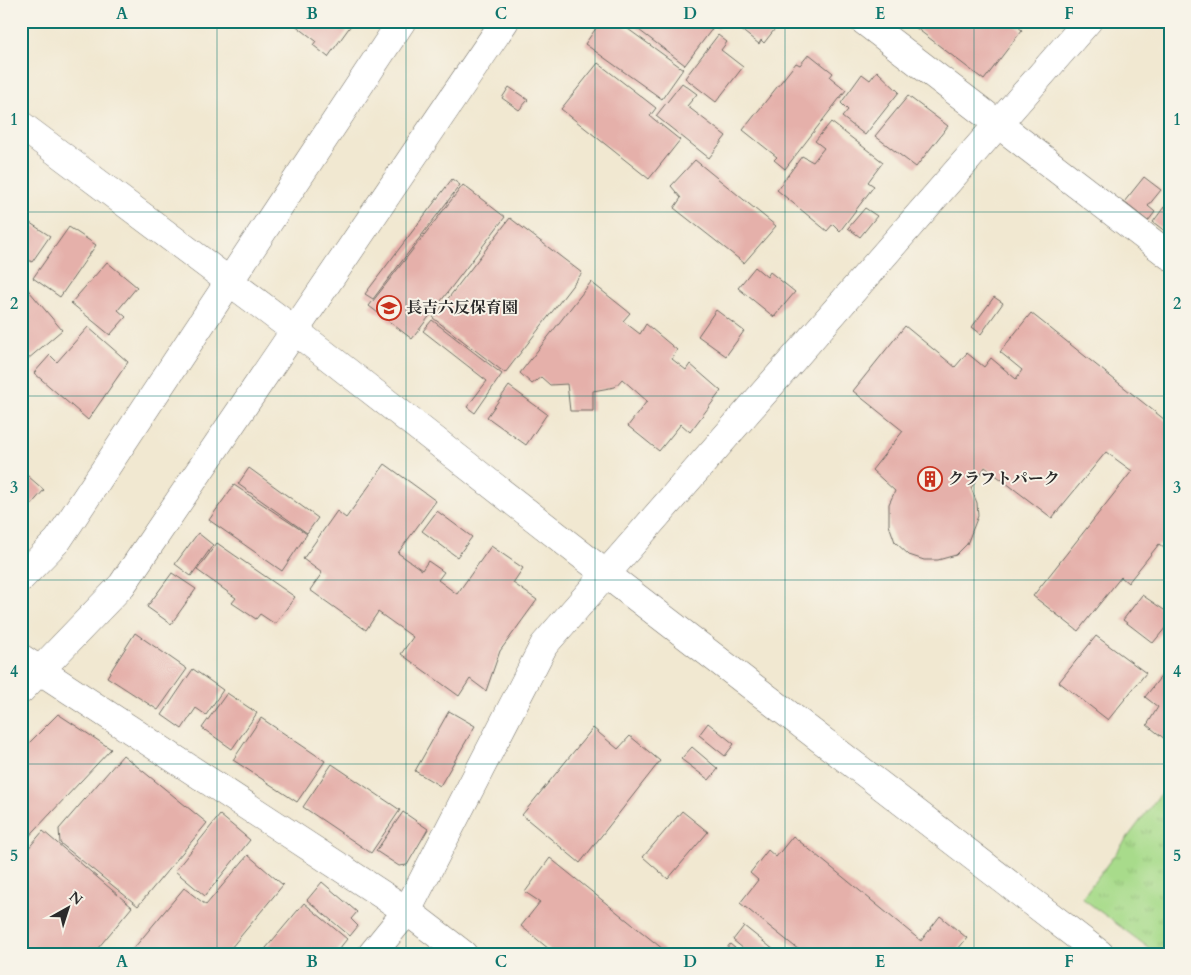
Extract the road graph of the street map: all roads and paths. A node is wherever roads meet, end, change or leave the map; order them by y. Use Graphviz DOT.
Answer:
graph roads {
  1 [pos="402,21"];
  2 [pos="504,21"];
  3 [pos="864,21"];
  4 [pos="1088,21"];
  5 [pos="999,124"];
  6 [pos="21,125"];
  7 [pos="1170,256"];
  8 [pos="229,281"];
  9 [pos="294,330"];
  10 [pos="606,574"];
  11 [pos="21,578"];
  12 [pos="27,673"];
  13 [pos="407,911"];
  14 [pos="372,954"];
  15 [pos="463,954"];
  16 [pos="1100,954"];
  1 -- 8 [label="street"];
  2 -- 9 [label="street"];
  3 -- 5 [label="street"];
  4 -- 5 [label="street"];
  5 -- 7 [label="street"];
  5 -- 10 [label="street"];
  6 -- 8 [label="street"];
  8 -- 9 [label="street"];
  8 -- 11 [label="street"];
  9 -- 10 [label="street"];
  9 -- 12 [label="street"];
  10 -- 13 [label="street"];
  10 -- 16 [label="street"];
  12 -- 13 [label="street"];
  13 -- 14 [label="street"];
  13 -- 15 [label="street"];
}
